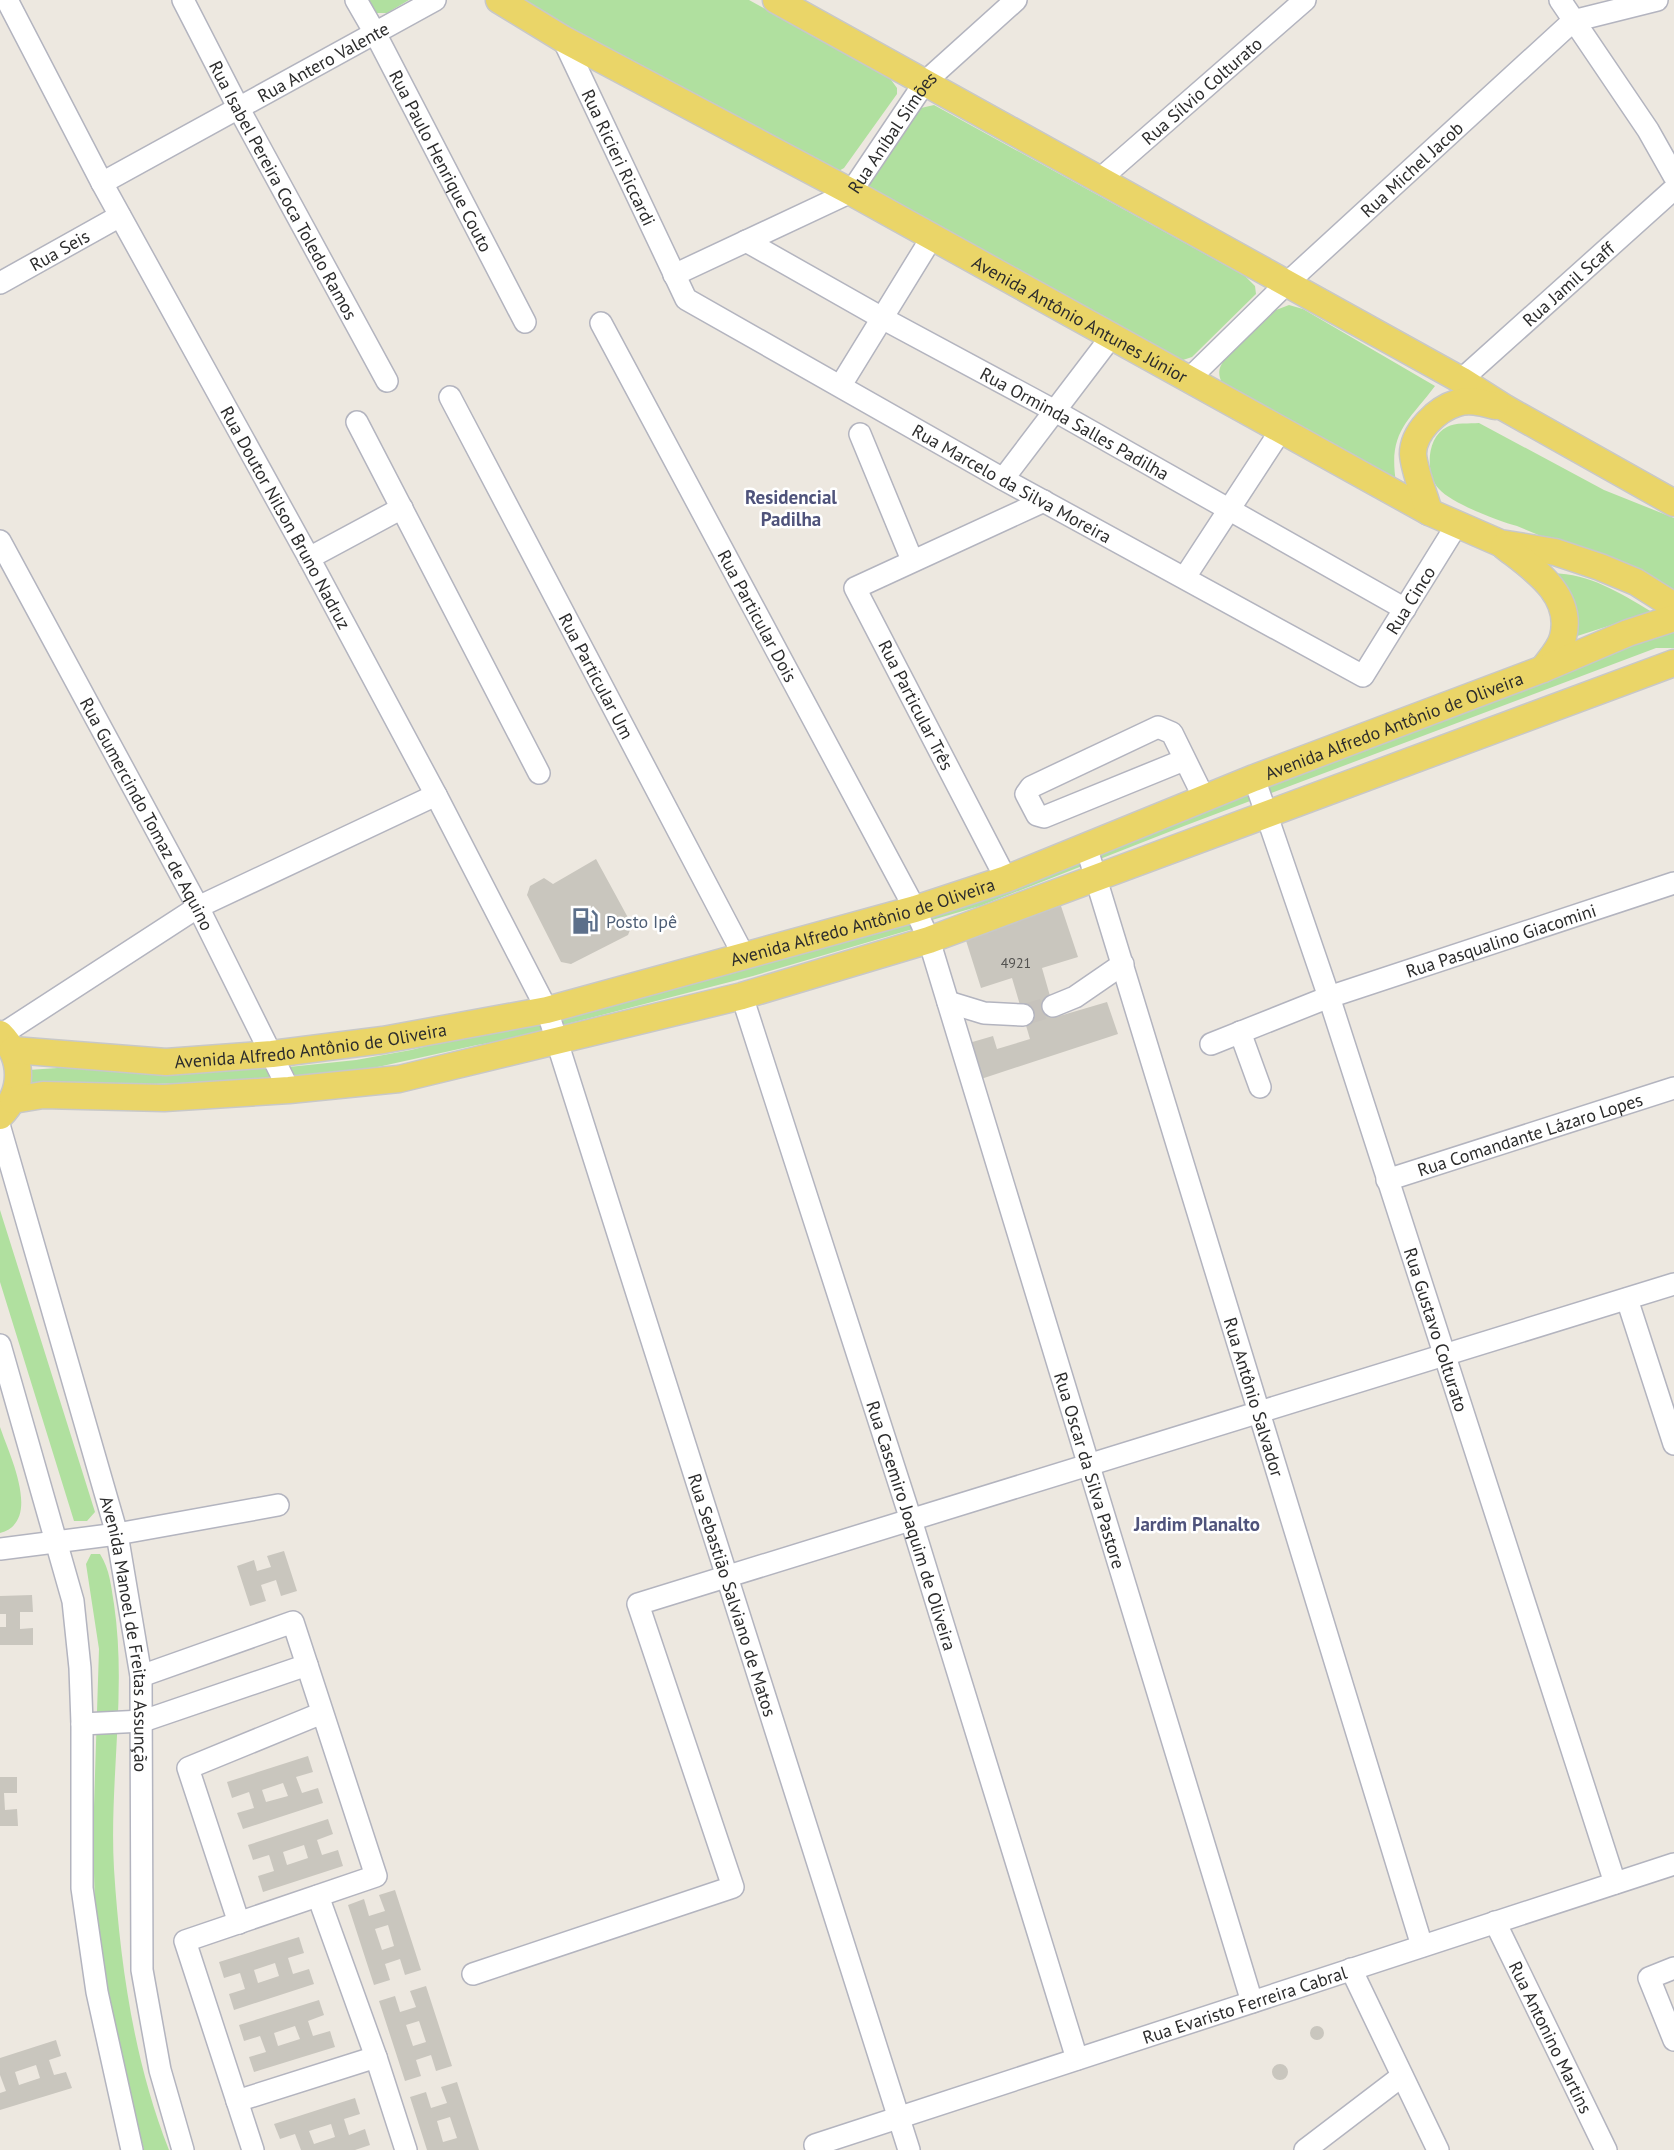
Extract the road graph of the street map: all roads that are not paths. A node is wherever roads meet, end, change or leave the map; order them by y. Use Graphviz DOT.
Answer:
graph roads {
  1 [pos="7,0"];
  2 [pos="183,0"];
  3 [pos="356,0"];
  4 [pos="435,0"];
  5 [pos="499,0"];
  6 [pos="776,0"];
  7 [pos="1016,0"];
  8 [pos="1305,0"];
  9 [pos="1560,0"];
  10 [pos="1657,0"];
  11 [pos="1573,21"];
  12 [pos="375,33"];
  13 [pos="563,39"];
  14 [pos="925,82"];
  15 [pos="239,109"];
  16 [pos="1674,176"];
  17 [pos="1099,180"];
  18 [pos="102,183"];
  19 [pos="1674,189"];
  20 [pos="851,192"];
  21 [pos="120,216"];
  22 [pos="932,237"];
  23 [pos="746,241"];
  24 [pos="674,275"];
  25 [pos="0,284"];
  26 [pos="1286,284"];
  27 [pos="882,318"];
  28 [pos="525,322"];
  29 [pos="600,323"];
  30 [pos="1111,337"];
  31 [pos="1189,379"];
  32 [pos="1461,380"];
  33 [pos="387,381"];
  34 [pos="841,385"];
  35 [pos="450,397"];
  36 [pos="1505,408"];
  37 [pos="1055,411"];
  38 [pos="357,422"];
  39 [pos="1281,430"];
  40 [pos="860,434"];
  41 [pos="1003,479"];
  42 [pos="1044,501"];
  43 [pos="1674,503"];
  44 [pos="402,508"];
  45 [pos="1229,510"];
  46 [pos="1429,512"];
  47 [pos="1456,526"];
  48 [pos="0,541"];
  49 [pos="1500,543"];
  50 [pos="309,558"];
  51 [pos="912,560"];
  52 [pos="1185,577"];
  53 [pos="1674,606"];
  54 [pos="1405,609"];
  55 [pos="1674,618"];
  56 [pos="1674,663"];
  57 [pos="1543,669"];
  58 [pos="1363,676"];
  59 [pos="1184,760"];
  60 [pos="539,773"];
  61 [pos="1254,778"];
  62 [pos="436,795"];
  63 [pos="1204,798"];
  64 [pos="1267,813"];
  65 [pos="1086,846"];
  66 [pos="1097,877"];
  67 [pos="1006,879"];
  68 [pos="1674,883"];
  69 [pos="198,906"];
  70 [pos="915,909"];
  71 [pos="929,940"];
  72 [pos="744,956"];
  73 [pos="1123,964"];
  74 [pos="741,996"];
  75 [pos="1329,997"];
  76 [pos="948,1002"];
  77 [pos="1053,1006"];
  78 [pos="547,1010"];
  79 [pos="1023,1015"];
  80 [pos="1240,1032"];
  81 [pos="5,1040"];
  82 [pos="558,1040"];
  83 [pos="1211,1044"];
  84 [pos="272,1054"];
  85 [pos="1260,1087"];
  86 [pos="1674,1088"];
  87 [pos="289,1090"];
  88 [pos="6,1108"];
  89 [pos="0,1128"];
  90 [pos="1387,1180"];
  91 [pos="1674,1284"];
  92 [pos="1627,1298"];
  93 [pos="0,1345"];
  94 [pos="1443,1355"];
  95 [pos="1259,1412"];
  96 [pos="1674,1444"];
  97 [pos="1089,1465"];
  98 [pos="278,1506"];
  99 [pos="911,1520"];
  100 [pos="117,1534"];
  101 [pos="56,1544"];
  102 [pos="0,1549"];
  103 [pos="728,1576"];
  104 [pos="307,1665"];
  105 [pos="141,1676"];
  106 [pos="322,1713"];
  107 [pos="143,1721"];
  108 [pos="82,1724"];
  109 [pos="1674,1864"];
  110 [pos="1615,1883"];
  111 [pos="318,1896"];
  112 [pos="1494,1922"];
  113 [pos="239,1923"];
  114 [pos="1422,1946"];
  115 [pos="1674,1968"];
  116 [pos="1351,1969"];
  117 [pos="472,1974"];
  118 [pos="1252,2002"];
  119 [pos="1674,2040"];
  120 [pos="376,2057"];
  121 [pos="1077,2059"];
  122 [pos="1402,2076"];
  123 [pos="237,2101"];
  124 [pos="898,2117"];
  125 [pos="815,2145"];
  126 [pos="132,2150"];
  127 [pos="183,2150"];
  128 [pos="253,2150"];
  129 [pos="406,2150"];
  130 [pos="909,2150"];
  131 [pos="1305,2150"];
  132 [pos="1437,2150"];
  133 [pos="1606,2150"];
  1 -- 18 [label="street, Rua Doutor Nilson Bruno Nadruz"];
  2 -- 15 [label="street, Rua Isabel Pereira Coca Toledo Ramos"];
  3 -- 12 [label="street, Rua Paulo Henrique Couto"];
  4 -- 12 [label="street, Rua Antero Valente"];
  5 -- 13 [label="main road, Avenida Antônio Antunes Júnior"];
  6 -- 14 [label="main road"];
  7 -- 14 [label="street, Rua Aníbal Simões"];
  8 -- 17 [label="street, Rua Sílvio Colturato"];
  9 -- 11 [label="street"];
  10 -- 11 [label="street, Rua Michel Jacob"];
  11 -- 16 [label="street"];
  11 -- 26 [label="street, Rua Michel Jacob"];
  12 -- 15 [label="street, Rua Antero Valente"];
  12 -- 28 [label="street, Rua Paulo Henrique Couto"];
  13 -- 20 [label="main road, Avenida Antônio Antunes Júnior"];
  13 -- 24 [label="street, Rua Ricieri Riccardi"];
  14 -- 17 [label="main road"];
  14 -- 20 [label="street, Rua Aníbal Simões"];
  15 -- 18 [label="street, Rua Antero Valente"];
  15 -- 33 [label="street, Rua Isabel Pereira Coca Toledo Ramos"];
  17 -- 26 [label="main road"];
  18 -- 21 [label="street, Rua Doutor Nilson Bruno Nadruz"];
  19 -- 32 [label="street, Rua Jamil Scaff"];
  20 -- 22 [label="main road, Avenida Antônio Antunes Júnior"];
  20 -- 23 [label="street, Rua Aníbal Simões"];
  21 -- 25 [label="street, Rua Seis"];
  21 -- 50 [label="street, Rua Doutor Nilson Bruno Nadruz"];
  22 -- 27 [label="street"];
  22 -- 30 [label="main road, Avenida Antônio Antunes Júnior"];
  23 -- 24 [label="street, Rua Aníbal Simões"];
  23 -- 27 [label="street, Rua Orminda Salles Padilha"];
  24 -- 34 [label="street, Rua Marcelo da Silva Moreira"];
  26 -- 31 [label="street, Rua Michel Jacob"];
  26 -- 32 [label="main road"];
  27 -- 34 [label="street"];
  27 -- 37 [label="street, Rua Orminda Salles Padilha"];
  29 -- 70 [label="street, Rua Particular Dois"];
  30 -- 31 [label="main road, Avenida Antônio Antunes Júnior"];
  30 -- 37 [label="street"];
  31 -- 39 [label="main road, Avenida Antônio Antunes Júnior"];
  32 -- 36 [label="main road"];
  34 -- 41 [label="street, Rua Marcelo da Silva Moreira"];
  35 -- 72 [label="street, Rua Particular Um"];
  36 -- 43 [label="main road"];
  36 -- 46 [label="main road"];
  37 -- 41 [label="street"];
  37 -- 45 [label="street, Rua Orminda Salles Padilha"];
  38 -- 44 [label="street"];
  39 -- 45 [label="street"];
  39 -- 46 [label="main road, Avenida Antônio Antunes Júnior"];
  40 -- 51 [label="street"];
  41 -- 42 [label="street, Rua Marcelo da Silva Moreira"];
  42 -- 51 [label="street, Rua Particular Três"];
  42 -- 52 [label="street, Rua Marcelo da Silva Moreira"];
  44 -- 50 [label="street"];
  44 -- 60 [label="street"];
  45 -- 52 [label="street"];
  45 -- 54 [label="street, Rua Orminda Salles Padilha"];
  46 -- 47 [label="main road, Avenida Antônio Antunes Júnior"];
  47 -- 49 [label="main road, Avenida Antônio Antunes Júnior"];
  47 -- 54 [label="street, Rua Cinco"];
  48 -- 69 [label="street, Rua Gumercindo Tomaz de Aquino"];
  49 -- 53 [label="main road, Avenida Antônio Antunes Júnior"];
  49 -- 57 [label="main road"];
  50 -- 62 [label="street, Rua Doutor Nilson Bruno Nadruz"];
  51 -- 67 [label="street, Rua Particular Três"];
  52 -- 58 [label="street, Rua Marcelo da Silva Moreira"];
  54 -- 58 [label="street, Rua Cinco"];
  55 -- 57 [label="main road, Avenida Alfredo Antônio de Oliveira"];
  56 -- 64 [label="main road, Avenida Alfredo Antônio de Oliveira"];
  57 -- 61 [label="main road, Avenida Alfredo Antônio de Oliveira"];
  59 -- 59 [label="street"];
  59 -- 63 [label="street"];
  61 -- 63 [label="main road, Avenida Alfredo Antônio de Oliveira"];
  61 -- 64 [label="street, Rua Gustavo Colturato"];
  62 -- 69 [label="street"];
  62 -- 78 [label="street, Rua Doutor Nilson Bruno Nadruz"];
  63 -- 65 [label="main road, Avenida Alfredo Antônio de Oliveira"];
  64 -- 66 [label="main road, Avenida Alfredo Antônio de Oliveira"];
  64 -- 75 [label="street, Rua Gustavo Colturato"];
  65 -- 66 [label="street, Rua Antônio Salvador"];
  65 -- 67 [label="main road, Avenida Alfredo Antônio de Oliveira"];
  66 -- 71 [label="main road, Avenida Alfredo Antônio de Oliveira"];
  66 -- 73 [label="street, Rua Antônio Salvador"];
  67 -- 70 [label="main road, Avenida Alfredo Antônio de Oliveira"];
  68 -- 75 [label="street, Rua Pasqualino Giacomini"];
  69 -- 81 [label="street"];
  69 -- 84 [label="street, Rua Gumercindo Tomaz de Aquino"];
  70 -- 71 [label="street, Rua Particular Dois"];
  70 -- 72 [label="main road, Avenida Alfredo Antônio de Oliveira"];
  71 -- 74 [label="main road, Avenida Alfredo Antônio de Oliveira"];
  71 -- 76 [label="street, Rua Oscar da Silva Pastore"];
  72 -- 78 [label="main road, Avenida Alfredo Antônio de Oliveira"];
  73 -- 77 [label="street"];
  73 -- 95 [label="street, Rua Antônio Salvador"];
  74 -- 82 [label="main road, Avenida Alfredo Antônio de Oliveira"];
  74 -- 99 [label="street, Rua Casemiro Joaquim de Oliveira"];
  75 -- 80 [label="street, Rua Pasqualino Giacomini"];
  75 -- 90 [label="street, Rua Gustavo Colturato"];
  76 -- 79 [label="street"];
  76 -- 97 [label="street, Rua Oscar da Silva Pastore"];
  78 -- 82 [label="street, Rua Doutor Nilson Bruno Nadruz"];
  78 -- 84 [label="main road, Avenida Alfredo Antônio de Oliveira"];
  80 -- 83 [label="street, Rua Pasqualino Giacomini"];
  80 -- 85 [label="street"];
  81 -- 84 [label="main road, Avenida Alfredo Antônio de Oliveira"];
  81 -- 88 [label="main road"];
  82 -- 87 [label="main road, Avenida Alfredo Antônio de Oliveira"];
  82 -- 103 [label="street, Rua Sebastião Salviano de Matos"];
  84 -- 87 [label="street, Rua Gumercindo Tomaz de Aquino"];
  86 -- 90 [label="street, Rua Comandante Lázaro Lopes"];
  87 -- 88 [label="main road, Avenida Alfredo Antônio de Oliveira"];
  89 -- 100 [label="street, Avenida Manoel de Freitas Assunção"];
  90 -- 94 [label="street, Rua Gustavo Colturato"];
  91 -- 92 [label="street"];
  92 -- 94 [label="street"];
  92 -- 96 [label="street"];
  93 -- 101 [label="street"];
  94 -- 95 [label="street"];
  94 -- 110 [label="street, Rua Gustavo Colturato"];
  95 -- 97 [label="street"];
  95 -- 114 [label="street, Rua Antônio Salvador"];
  97 -- 99 [label="street"];
  97 -- 118 [label="street, Rua Oscar da Silva Pastore"];
  98 -- 100 [label="street"];
  99 -- 103 [label="street"];
  99 -- 121 [label="street, Rua Casemiro Joaquim de Oliveira"];
  100 -- 101 [label="street"];
  100 -- 105 [label="street, Avenida Manoel de Freitas Assunção"];
  101 -- 102 [label="street"];
  101 -- 108 [label="street"];
  103 -- 117 [label="street"];
  103 -- 124 [label="street, Rua Sebastião Salviano de Matos"];
  104 -- 105 [label="street"];
  104 -- 106 [label="street"];
  104 -- 107 [label="street"];
  105 -- 107 [label="street, Avenida Manoel de Freitas Assunção"];
  106 -- 111 [label="street"];
  106 -- 113 [label="street"];
  107 -- 108 [label="street"];
  107 -- 127 [label="street, Avenida Manoel de Freitas Assunção"];
  108 -- 126 [label="street"];
  109 -- 110 [label="street, Rua Evaristo Ferreira Cabral"];
  110 -- 112 [label="street, Rua Evaristo Ferreira Cabral"];
  111 -- 113 [label="street"];
  111 -- 120 [label="street"];
  112 -- 114 [label="street, Rua Evaristo Ferreira Cabral"];
  112 -- 133 [label="street, Rua Antonino Martins"];
  113 -- 123 [label="street"];
  114 -- 116 [label="street, Rua Evaristo Ferreira Cabral"];
  115 -- 119 [label="street"];
  116 -- 118 [label="street, Rua Evaristo Ferreira Cabral"];
  116 -- 122 [label="street"];
  118 -- 121 [label="street, Rua Evaristo Ferreira Cabral"];
  120 -- 123 [label="street"];
  120 -- 129 [label="street"];
  121 -- 124 [label="street, Rua Evaristo Ferreira Cabral"];
  122 -- 131 [label="street"];
  122 -- 132 [label="street"];
  123 -- 128 [label="street"];
  124 -- 125 [label="street, Rua Evaristo Ferreira Cabral"];
  124 -- 130 [label="street, Rua Sebastião Salviano de Matos"];
}
